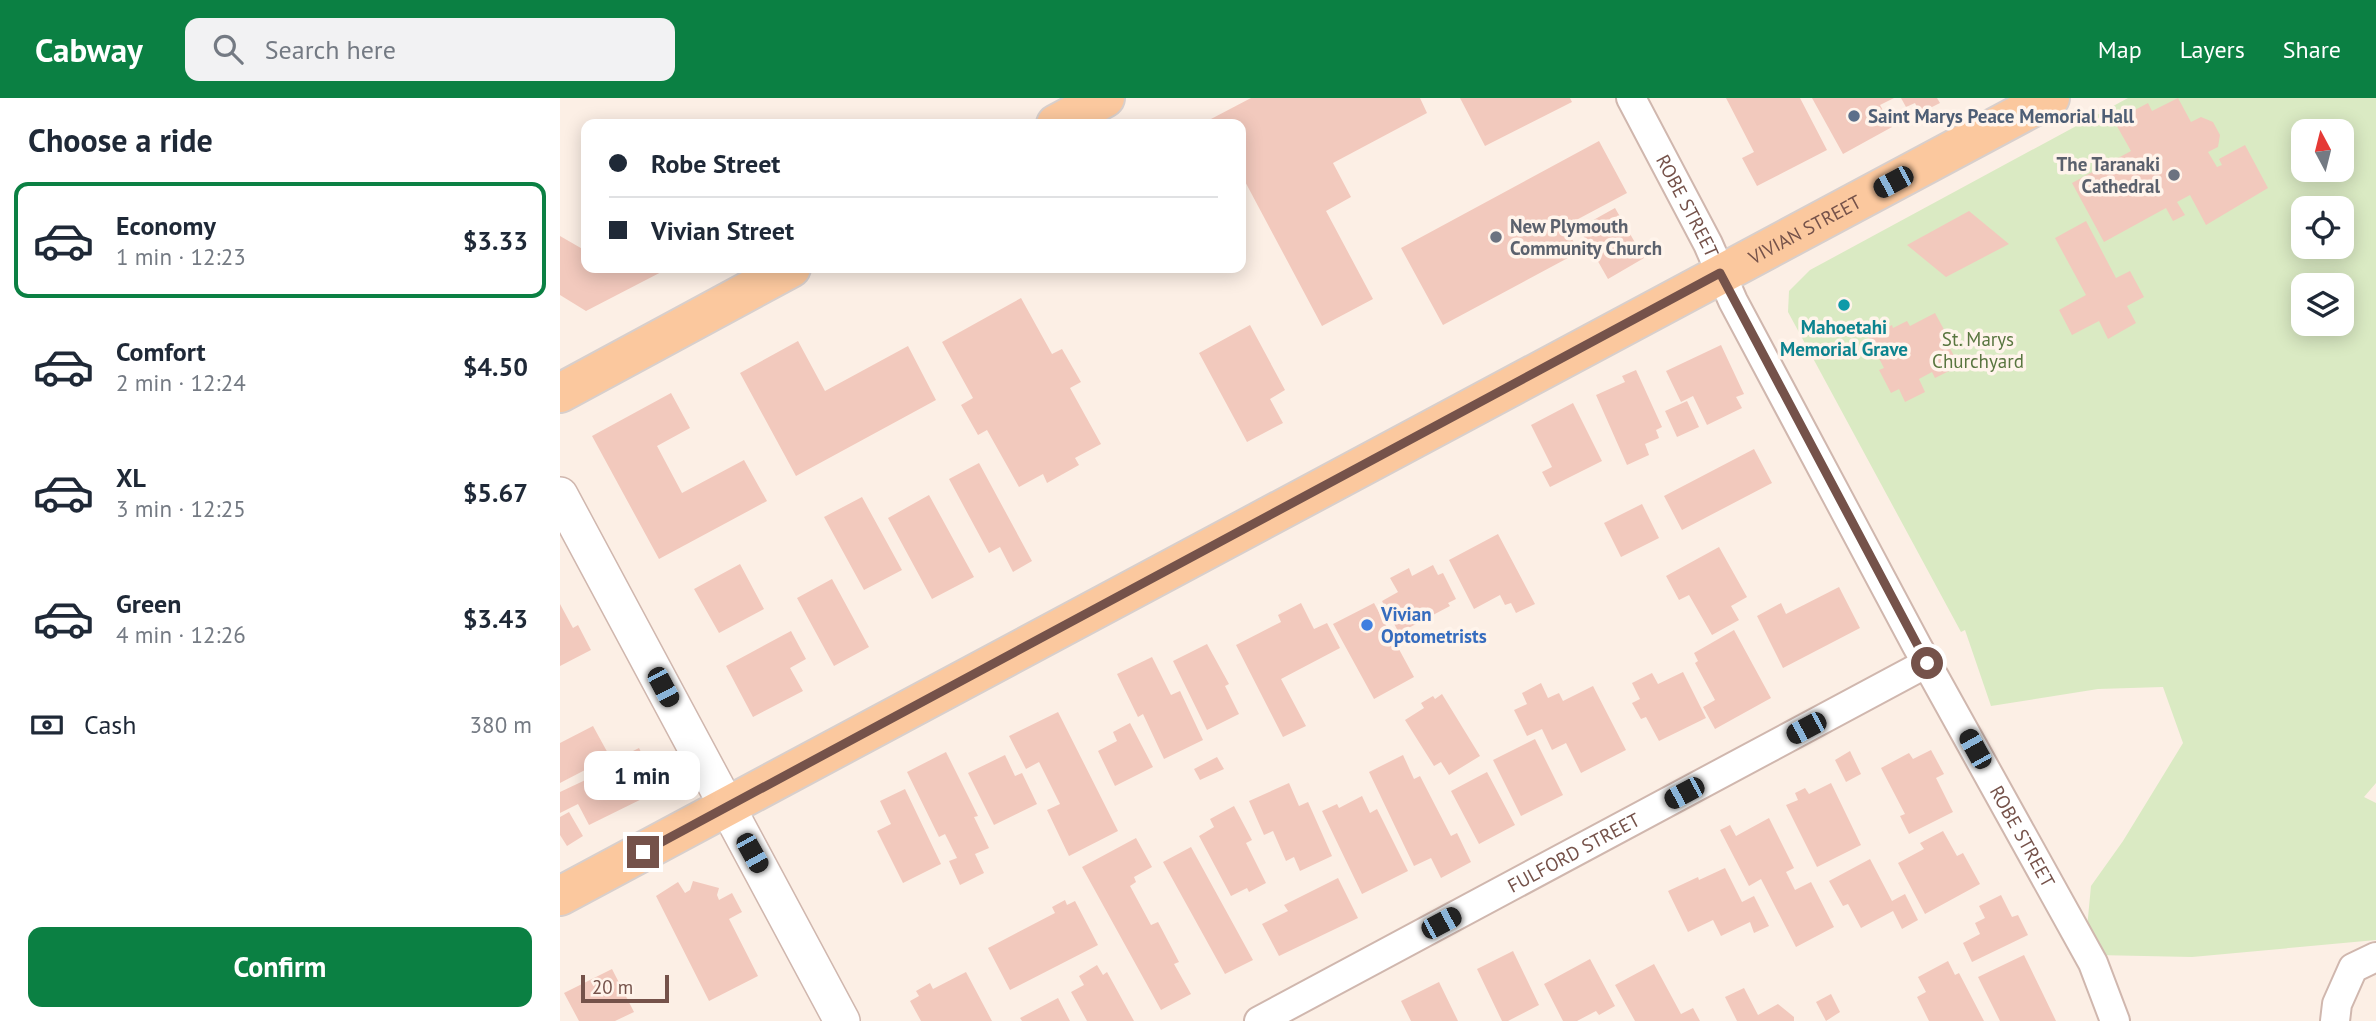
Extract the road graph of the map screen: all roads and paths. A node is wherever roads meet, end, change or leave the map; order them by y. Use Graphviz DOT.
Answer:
graph roads {
  1 [pos="1105,98"];
  2 [pos="1631,98"];
  3 [pos="2050,98"];
  4 [pos="1065,119"];
  5 [pos="782,273"];
  6 [pos="1720,273"];
  7 [pos="560,393"];
  8 [pos="560,495"];
  9 [pos="1927,663"];
  10 [pos="727,807"];
  11 [pos="560,896"];
  12 [pos="2376,957"];
  13 [pos="842,1021"];
  14 [pos="1259,1021"];
  15 [pos="2115,1021"];
  16 [pos="2334,1021"];
  1 -- 4 [label="main road"];
  2 -- 6 [label="street, ROBE STREET"];
  3 -- 6 [label="main road, VIVIAN STREET"];
  5 -- 7 [label="main road"];
  6 -- 9 [label="street, ROBE STREET"];
  6 -- 10 [label="main road, VIVIAN STREET"];
  8 -- 10 [label="street"];
  9 -- 14 [label="street, FULFORD STREET"];
  9 -- 15 [label="street, ROBE STREET"];
  10 -- 11 [label="main road, VIVIAN STREET"];
  10 -- 13 [label="street"];
  12 -- 16 [label="street"];
}
